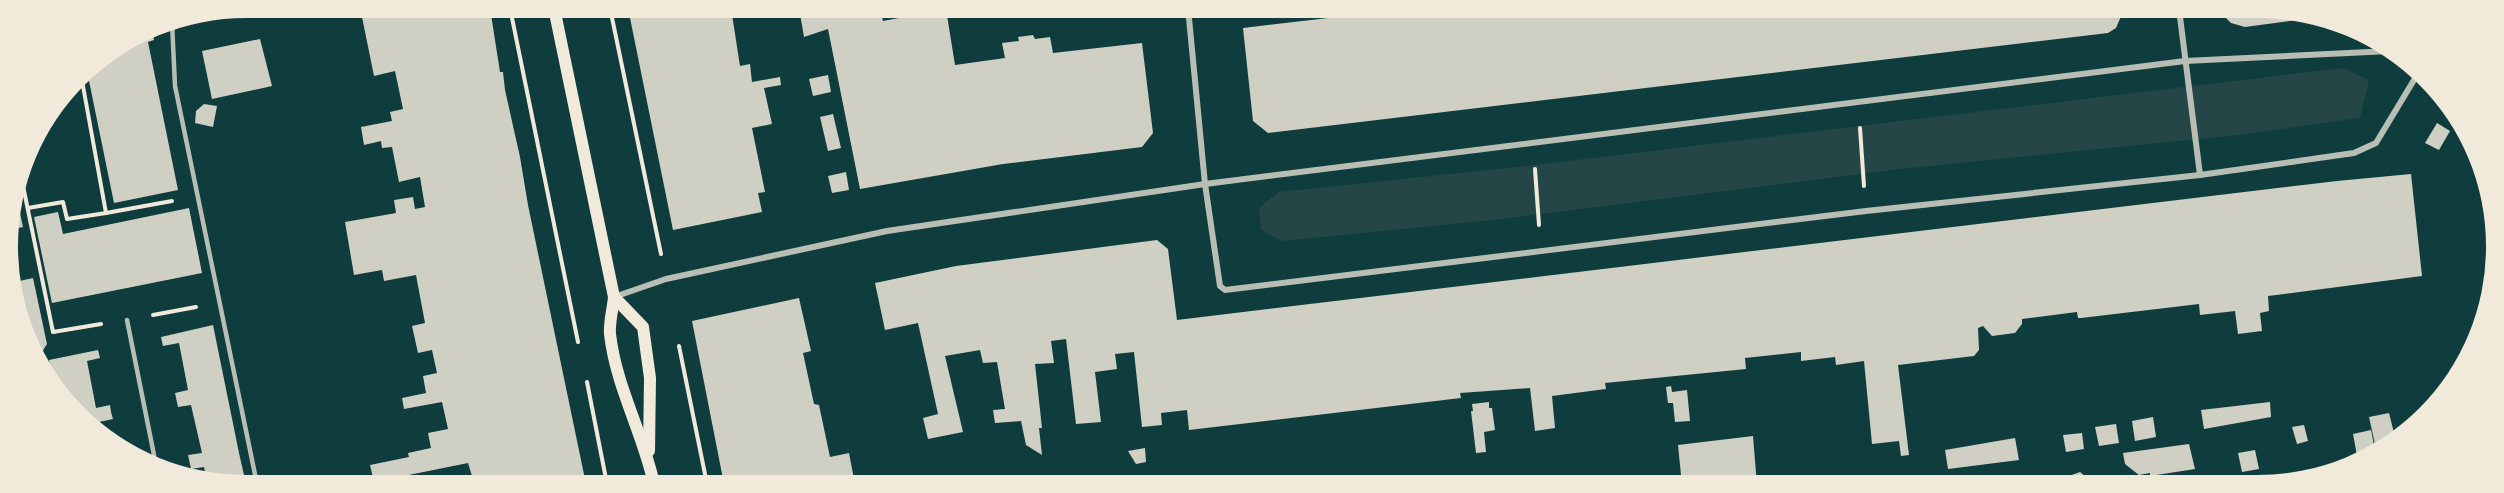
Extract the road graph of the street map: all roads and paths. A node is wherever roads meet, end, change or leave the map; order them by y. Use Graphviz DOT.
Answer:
graph roads {
  1 [pos="512,18"];
  2 [pos="556,18"];
  3 [pos="612,18"];
  4 [pos="1189,18"];
  5 [pos="2180,18"];
  6 [pos="172,30"];
  7 [pos="2376,52"];
  8 [pos="2185,61"];
  9 [pos="2414,80"];
  10 [pos="83,87"];
  11 [pos="1858,102"];
  12 [pos="1531,143"];
  13 [pos="2200,175"];
  14 [pos="1205,184"];
  15 [pos="25,192"];
  16 [pos="199,196"];
  17 [pos="28,208"];
  18 [pos="1866,211"];
  19 [pos="106,213"];
  20 [pos="1541,252"];
  21 [pos="666,279"];
  22 [pos="614,297"];
  23 [pos="220,302"];
  24 [pos="127,320"];
  25 [pos="678,340"];
  26 [pos="579,345"];
  27 [pos="586,379"];
  28 [pos="154,456"];
  29 [pos="649,461"];
  30 [pos="255,475"];
  31 [pos="605,475"];
  32 [pos="652,475"];
  33 [pos="705,475"];
  1 -- 26 [label="path"];
  2 -- 22 [label="main road"];
  3 -- 21 [label="path"];
  4 -- 14 [label="street"];
  5 -- 8 [label="street"];
  6 -- 16 [label="lane"];
  7 -- 8 [label="street"];
  8 -- 11 [label="street"];
  8 -- 13 [label="street"];
  9 -- 13 [label="street"];
  10 -- 19 [label="path"];
  11 -- 12 [label="street"];
  11 -- 18 [label="path"];
  12 -- 14 [label="street"];
  12 -- 20 [label="path"];
  13 -- 18 [label="street"];
  14 -- 20 [label="street"];
  14 -- 21 [label="street"];
  15 -- 17 [label="path"];
  16 -- 19 [label="path"];
  16 -- 23 [label="lane"];
  17 -- 19 [label="path"];
  17 -- 24 [label="path"];
  18 -- 20 [label="street"];
  21 -- 22 [label="street"];
  22 -- 29 [label="main road"];
  22 -- 29 [label="main road"];
  23 -- 24 [label="path"];
  23 -- 30 [label="lane"];
  24 -- 28 [label="lane"];
  25 -- 33 [label="path"];
  27 -- 31 [label="path"];
  29 -- 32 [label="main road"];
}
